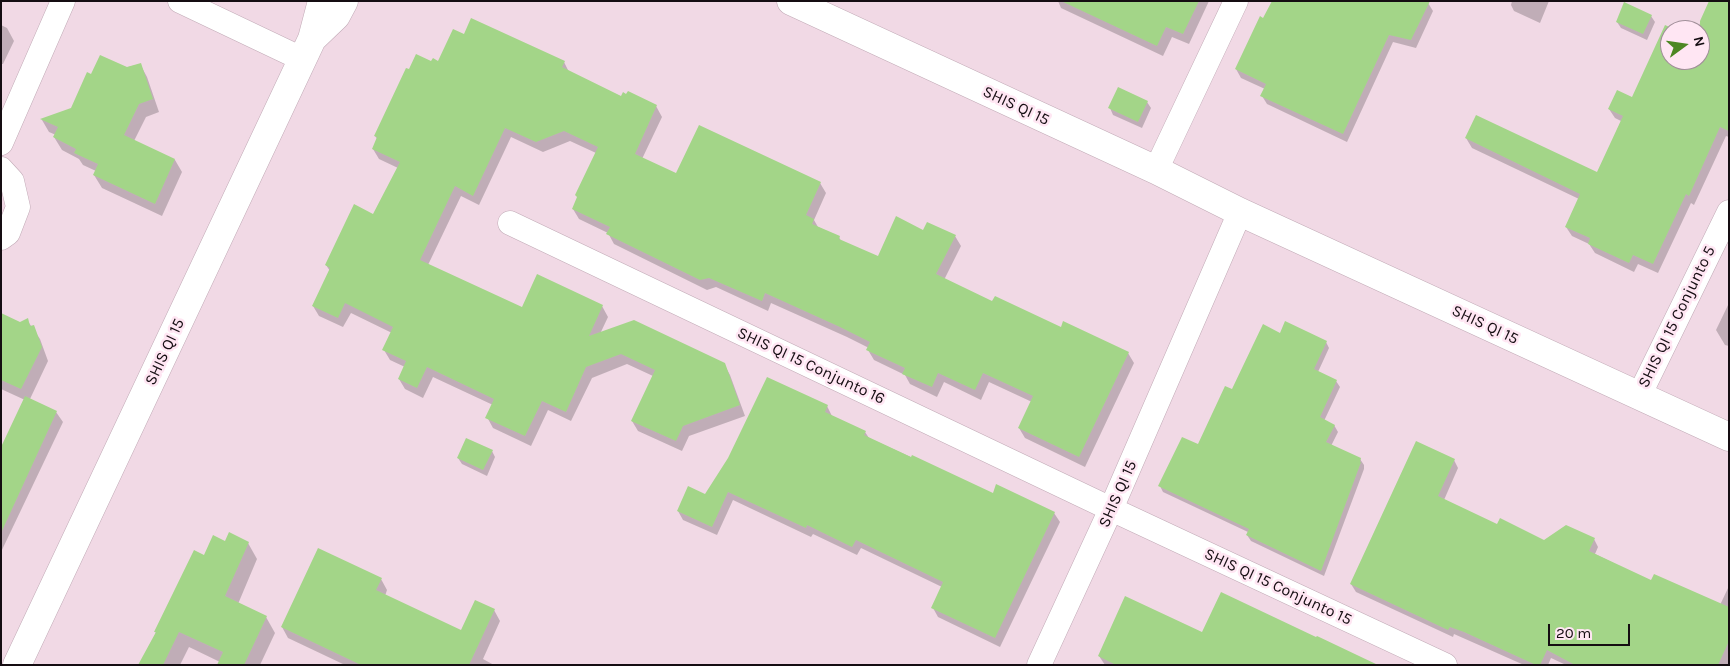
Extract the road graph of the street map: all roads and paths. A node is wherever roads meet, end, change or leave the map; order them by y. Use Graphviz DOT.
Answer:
graph roads {
  1 [pos="63,1"];
  2 [pos="180,1"];
  3 [pos="322,1"];
  4 [pos="344,1"];
  5 [pos="791,1"];
  6 [pos="1236,1"];
  7 [pos="307,49"];
  8 [pos="1,143"];
  9 [pos="1,169"];
  10 [pos="1156,170"];
  11 [pos="1240,212"];
  12 [pos="1729,212"];
  13 [pos="510,223"];
  14 [pos="1,238"];
  15 [pos="1639,396"];
  16 [pos="1729,437"];
  17 [pos="1112,509"];
  18 [pos="17,665"];
  19 [pos="1039,665"];
  20 [pos="1445,665"];
  1 -- 8 [label="street"];
  2 -- 7 [label="street"];
  3 -- 7 [label="street, SHIS QI 15"];
  4 -- 7 [label="street, SHIS QI 15"];
  5 -- 10 [label="street, SHIS QI 15"];
  6 -- 10 [label="street"];
  7 -- 18 [label="street, SHIS QI 15"];
  9 -- 14 [label="street"];
  10 -- 11 [label="street, SHIS QI 15"];
  11 -- 15 [label="street, SHIS QI 15"];
  11 -- 17 [label="street, SHIS QI 15"];
  12 -- 15 [label="street, SHIS QI 15 Conjunto 5"];
  13 -- 17 [label="street, SHIS QI 15 Conjunto 16"];
  15 -- 16 [label="street, SHIS QI 15"];
  17 -- 19 [label="street, SHIS QI 15"];
  17 -- 20 [label="street, SHIS QI 15 Conjunto 15"];
}
